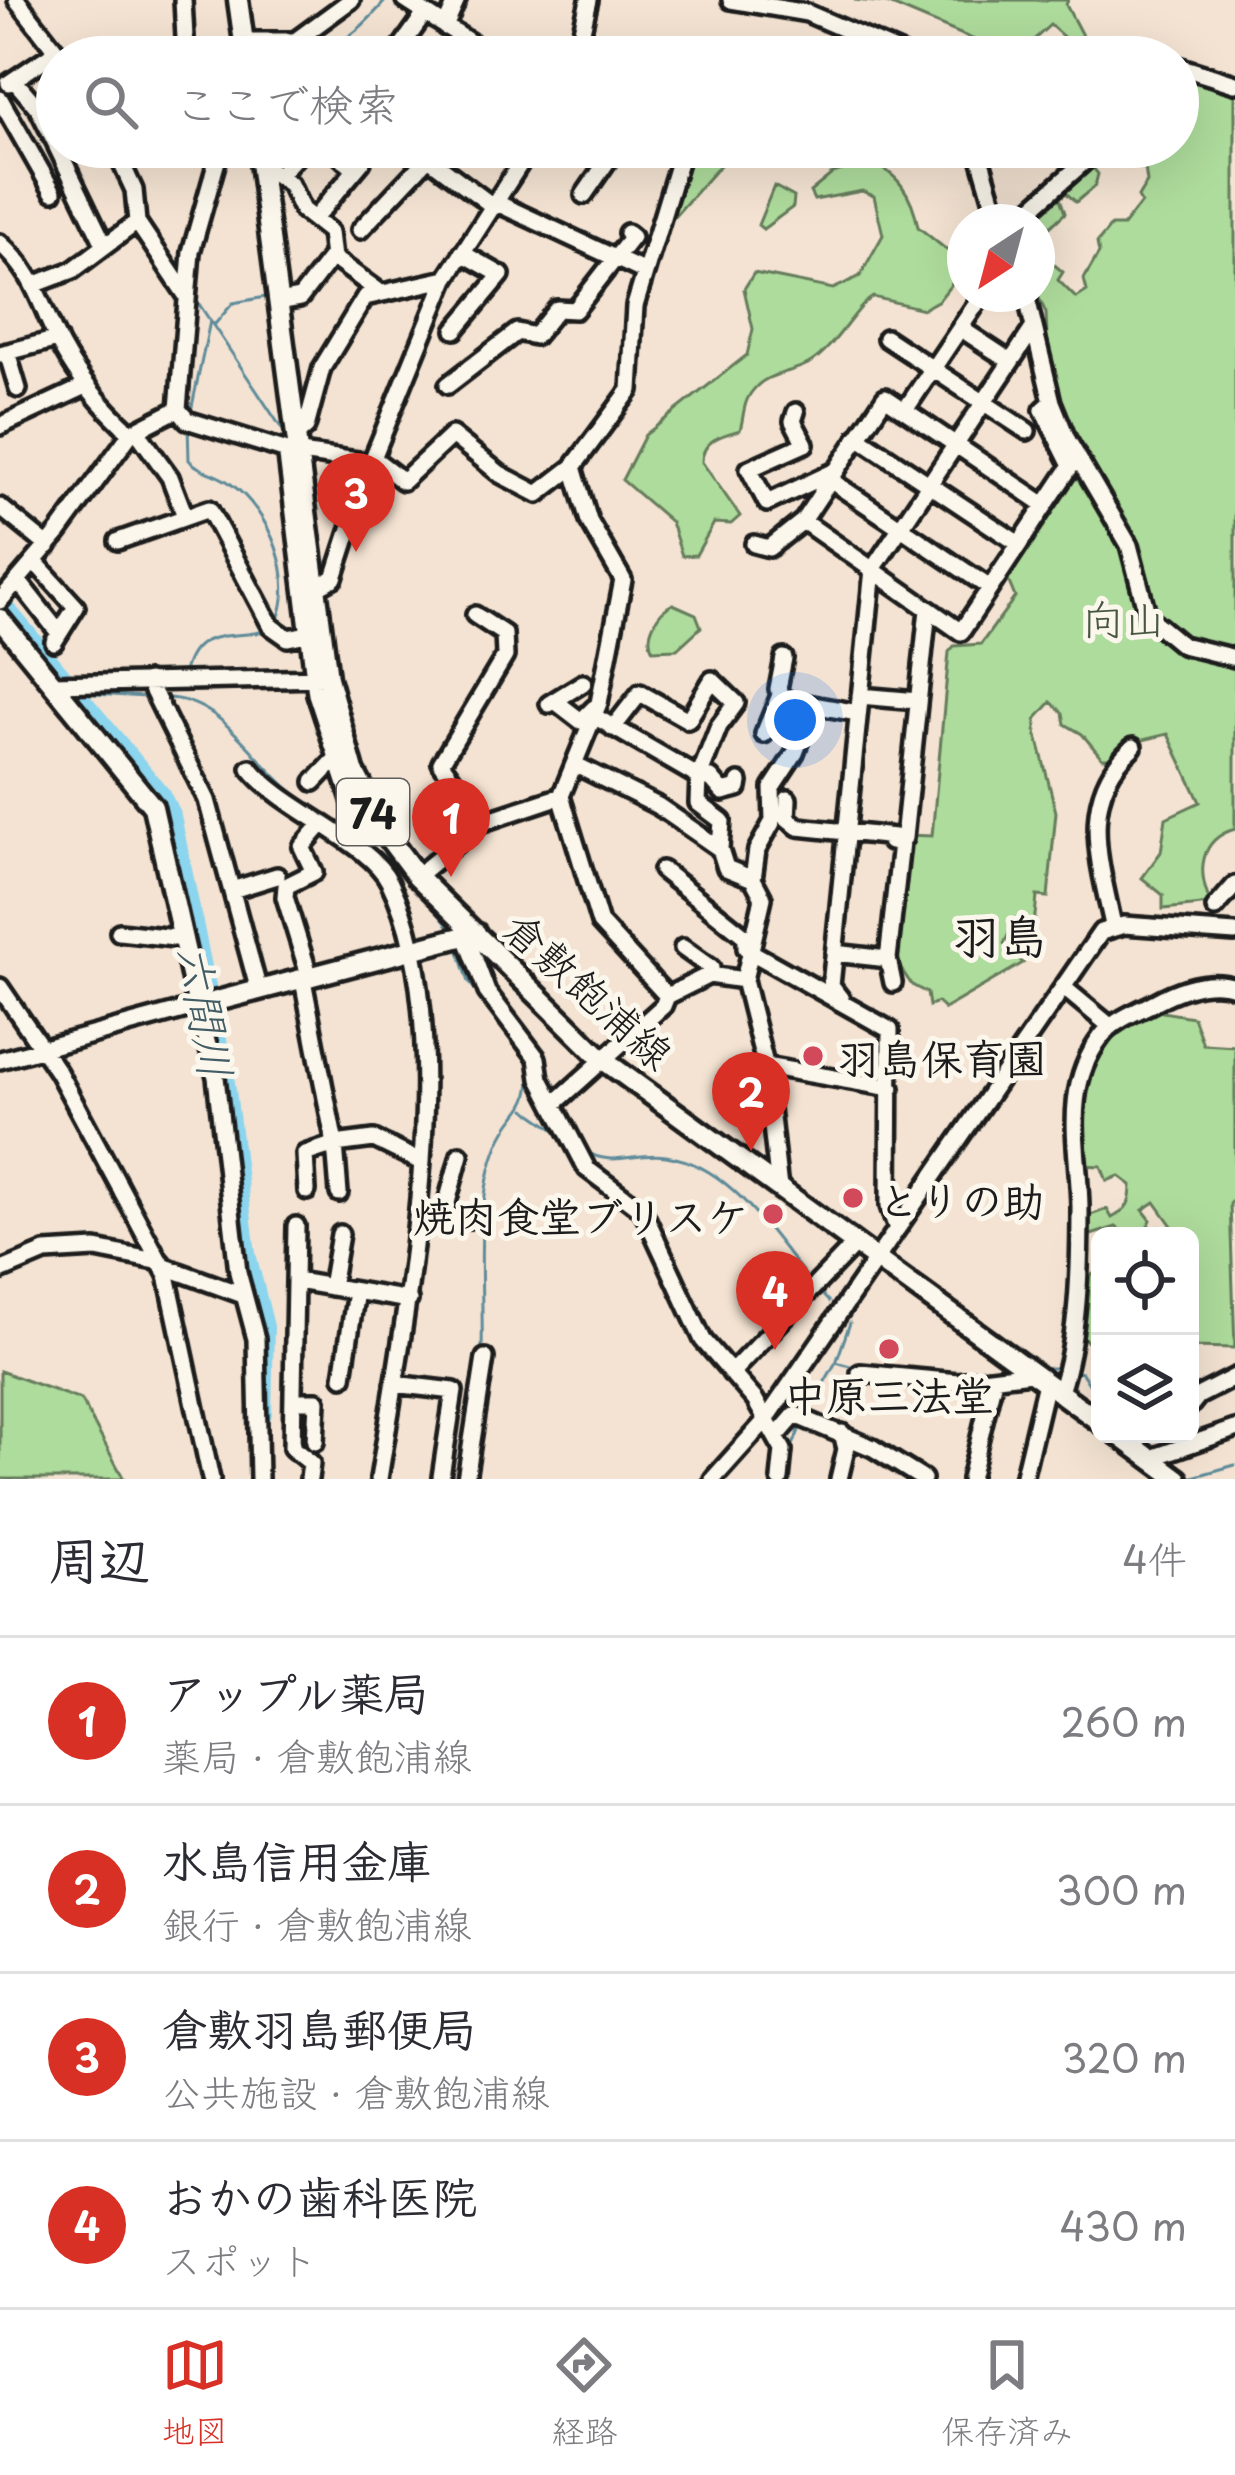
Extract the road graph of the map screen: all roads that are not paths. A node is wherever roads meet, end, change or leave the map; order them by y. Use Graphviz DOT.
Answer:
graph roads {
  1 [pos="17,0"];
  2 [pos="183,0"];
  3 [pos="238,0"];
  4 [pos="351,0"];
  5 [pos="405,0"];
  6 [pos="457,0"];
  7 [pos="589,0"];
  8 [pos="731,0"];
  9 [pos="423,16"];
  10 [pos="445,27"];
  11 [pos="45,36"];
  12 [pos="185,36"];
  13 [pos="240,36"];
  14 [pos="302,36"];
  15 [pos="409,36"];
  16 [pos="459,36"];
  17 [pos="581,36"];
  18 [pos="860,36"];
  19 [pos="36,69"];
  20 [pos="1199,73"];
  21 [pos="1235,84"];
  22 [pos="5,90"];
  23 [pos="36,107"];
  24 [pos="36,157"];
  25 [pos="41,168"];
  26 [pos="67,168"];
  27 [pos="124,168"];
  28 [pos="215,168"];
  29 [pos="261,168"];
  30 [pos="273,168"];
  31 [pos="286,168"];
  32 [pos="357,168"];
  33 [pos="409,168"];
  34 [pos="442,168"];
  35 [pos="518,168"];
  36 [pos="603,168"];
  37 [pos="674,168"];
  38 [pos="983,168"];
  39 [pos="1077,168"];
  40 [pos="280,175"];
  41 [pos="52,192"];
  42 [pos="584,195"];
  43 [pos="994,204"];
  44 [pos="1036,204"];
  45 [pos="495,205"];
  46 [pos="314,218"];
  47 [pos="136,222"];
  48 [pos="359,230"];
  49 [pos="627,233"];
  50 [pos="0,243"];
  51 [pos="104,244"];
  52 [pos="462,254"];
  53 [pos="332,256"];
  54 [pos="615,258"];
  55 [pos="645,272"];
  56 [pos="446,279"];
  57 [pos="36,284"];
  58 [pos="377,290"];
  59 [pos="186,295"];
  60 [pos="278,302"];
  61 [pos="971,312"];
  62 [pos="1031,312"];
  63 [pos="1034,327"];
  64 [pos="960,328"];
  65 [pos="455,330"];
  66 [pos="886,338"];
  67 [pos="58,340"];
  68 [pos="3,353"];
  69 [pos="1010,361"];
  70 [pos="933,369"];
  71 [pos="448,385"];
  72 [pos="86,386"];
  73 [pos="18,389"];
  74 [pos="983,401"];
  75 [pos="1052,402"];
  76 [pos="905,410"];
  77 [pos="796,412"];
  78 [pos="185,417"];
  79 [pos="0,426"];
  80 [pos="134,431"];
  81 [pos="1027,431"];
  82 [pos="858,437"];
  83 [pos="955,442"];
  84 [pos="295,452"];
  85 [pos="373,461"];
  86 [pos="573,466"];
  87 [pos="834,475"];
  88 [pos="928,484"];
  89 [pos="0,502"];
  90 [pos="1045,505"];
  91 [pos="184,516"];
  92 [pos="803,521"];
  93 [pos="900,526"];
  94 [pos="118,542"];
  95 [pos="754,544"];
  96 [pos="1019,544"];
  97 [pos="48,546"];
  98 [pos="35,562"];
  99 [pos="873,569"];
  100 [pos="317,587"];
  101 [pos="990,587"];
  102 [pos="5,596"];
  103 [pos="928,609"];
  104 [pos="475,615"];
  105 [pos="316,632"];
  106 [pos="784,658"];
  107 [pos="1235,658"];
  108 [pos="322,678"];
  109 [pos="62,683"];
  110 [pos="583,683"];
  111 [pos="152,691"];
  112 [pos="780,695"];
  113 [pos="918,701"];
  114 [pos="859,704"];
  115 [pos="813,707"];
  116 [pos="597,710"];
  117 [pos="613,728"];
  118 [pos="764,734"];
  119 [pos="1133,747"];
  120 [pos="335,760"];
  121 [pos="574,764"];
  122 [pos="250,768"];
  123 [pos="698,777"];
  124 [pos="314,782"];
  125 [pos="739,782"];
  126 [pos="561,796"];
  127 [pos="788,799"];
  128 [pos="344,822"];
  129 [pos="483,822"];
  130 [pos="846,835"];
  131 [pos="720,849"];
  132 [pos="662,870"];
  133 [pos="278,876"];
  134 [pos="417,876"];
  135 [pos="752,879"];
  136 [pos="1235,885"];
  137 [pos="232,890"];
  138 [pos="1215,908"];
  139 [pos="1113,926"];
  140 [pos="119,932"];
  141 [pos="1235,933"];
  142 [pos="184,939"];
  143 [pos="463,939"];
  144 [pos="683,948"];
  145 [pos="411,953"];
  146 [pos="753,953"];
  147 [pos="834,953"];
  148 [pos="888,959"];
  149 [pos="711,975"];
  150 [pos="306,979"];
  151 [pos="744,980"];
  152 [pos="893,983"];
  153 [pos="0,987"];
  154 [pos="1064,987"];
  155 [pos="1235,987"];
  156 [pos="259,991"];
  157 [pos="667,996"];
  158 [pos="841,999"];
  159 [pos="205,1005"];
  160 [pos="1110,1026"];
  161 [pos="43,1048"];
  162 [pos="602,1059"];
  163 [pos="0,1060"];
  164 [pos="765,1066"];
  165 [pos="891,1088"];
  166 [pos="554,1104"];
  167 [pos="335,1144"];
  168 [pos="460,1155"];
  169 [pos="421,1162"];
  170 [pos="779,1188"];
  171 [pos="307,1191"];
  172 [pos="339,1192"];
  173 [pos="427,1215"];
  174 [pos="470,1219"];
  175 [pos="296,1226"];
  176 [pos="897,1229"];
  177 [pos="340,1234"];
  178 [pos="855,1244"];
  179 [pos="876,1259"];
  180 [pos="168,1267"];
  181 [pos="0,1271"];
  182 [pos="297,1281"];
  183 [pos="331,1287"];
  184 [pos="356,1291"];
  185 [pos="243,1295"];
  186 [pos="409,1300"];
  187 [pos="485,1358"];
  188 [pos="731,1373"];
  189 [pos="860,1373"];
  190 [pos="343,1377"];
  191 [pos="1235,1378"];
  192 [pos="994,1379"];
  193 [pos="1045,1382"];
  194 [pos="398,1384"];
  195 [pos="1199,1396"];
  196 [pos="295,1400"];
  197 [pos="1091,1415"];
  198 [pos="765,1421"];
  199 [pos="1235,1429"];
  200 [pos="842,1433"];
  201 [pos="776,1437"];
  202 [pos="315,1442"];
  203 [pos="1135,1443"];
  204 [pos="1150,1459"];
  205 [pos="898,1472"];
  206 [pos="441,1477"];
  207 [pos="212,1479"];
  208 [pos="259,1479"];
  209 [pos="309,1479"];
  210 [pos="379,1479"];
  211 [pos="466,1479"];
  212 [pos="713,1479"];
  213 [pos="781,1479"];
  214 [pos="839,1479"];
  215 [pos="923,1479"];
  216 [pos="970,1479"];
  217 [pos="1023,1479"];
  218 [pos="1178,1479"];
  1 -- 11 [label="street"];
  2 -- 12 [label="street"];
  3 -- 13 [label="main road"];
  4 -- 14 [label="street"];
  5 -- 9 [label="street"];
  6 -- 10 [label="street"];
  7 -- 17 [label="street"];
  8 -- 18 [label="street"];
  9 -- 10 [label="street"];
  9 -- 15 [label="street"];
  10 -- 16 [label="street"];
  19 -- 22 [label="street"];
  20 -- 21 [label="street"];
  22 -- 23 [label="street"];
  22 -- 24 [label="street"];
  25 -- 41 [label="street"];
  26 -- 51 [label="street"];
  27 -- 47 [label="street"];
  28 -- 59 [label="street"];
  29 -- 60 [label="main road, 倉敷飽浦線 / 74"];
  30 -- 40 [label="street"];
  31 -- 40 [label="street"];
  32 -- 46 [label="street"];
  33 -- 48 [label="street"];
  34 -- 45 [label="street"];
  35 -- 45 [label="street"];
  36 -- 42 [label="street"];
  37 -- 55 [label="street"];
  38 -- 43 [label="street"];
  39 -- 44 [label="street"];
  40 -- 46 [label="street"];
  45 -- 52 [label="street"];
  45 -- 54 [label="street"];
  46 -- 53 [label="street"];
  47 -- 51 [label="street"];
  47 -- 59 [label="street"];
  49 -- 54 [label="street"];
  50 -- 57 [label="street"];
  51 -- 57 [label="street"];
  52 -- 56 [label="street"];
  52 -- 65 [label="street"];
  53 -- 58 [label="street"];
  53 -- 60 [label="street"];
  54 -- 55 [label="street"];
  54 -- 71 [label="street"];
  55 -- 86 [label="street"];
  56 -- 58 [label="street"];
  56 -- 85 [label="street"];
  57 -- 67 [label="street"];
  58 -- 84 [label="street"];
  59 -- 78 [label="street"];
  60 -- 84 [label="main road, 倉敷飽浦線 / 74"];
  61 -- 64 [label="street"];
  62 -- 63 [label="street"];
  63 -- 69 [label="street"];
  63 -- 75 [label="street"];
  64 -- 69 [label="street"];
  64 -- 70 [label="street"];
  66 -- 70 [label="street"];
  67 -- 68 [label="street"];
  67 -- 72 [label="street"];
  68 -- 73 [label="street"];
  69 -- 74 [label="street"];
  70 -- 74 [label="street"];
  70 -- 76 [label="street"];
  72 -- 79 [label="street"];
  72 -- 80 [label="street"];
  74 -- 81 [label="street"];
  74 -- 83 [label="street"];
  75 -- 90 [label="street"];
  75 -- 107 [label="street"];
  76 -- 82 [label="street"];
  76 -- 83 [label="street"];
  77 -- 87 [label="street"];
  78 -- 80 [label="street"];
  78 -- 84 [label="street"];
  80 -- 91 [label="street"];
  80 -- 97 [label="street"];
  82 -- 87 [label="street"];
  82 -- 88 [label="street"];
  83 -- 88 [label="street"];
  83 -- 90 [label="street"];
  84 -- 85 [label="street"];
  84 -- 100 [label="main road, 倉敷飽浦線 / 74"];
  84 -- 105 [label="street"];
  85 -- 86 [label="street"];
  85 -- 100 [label="street"];
  86 -- 116 [label="street"];
  87 -- 92 [label="street"];
  87 -- 93 [label="street"];
  88 -- 93 [label="street"];
  88 -- 96 [label="street"];
  89 -- 97 [label="street"];
  90 -- 96 [label="street"];
  91 -- 94 [label="street"];
  91 -- 105 [label="street"];
  92 -- 95 [label="street"];
  92 -- 99 [label="street"];
  93 -- 99 [label="street"];
  93 -- 101 [label="street"];
  96 -- 101 [label="street"];
  97 -- 98 [label="street"];
  98 -- 102 [label="street"];
  98 -- 102 [label="street"];
  99 -- 103 [label="street"];
  99 -- 114 [label="street"];
  100 -- 105 [label="main road, 倉敷飽浦線 / 74"];
  101 -- 103 [label="street"];
  102 -- 109 [label="main road"];
  103 -- 113 [label="street"];
  104 -- 129 [label="street"];
  105 -- 108 [label="main road, 倉敷飽浦線 / 74"];
  106 -- 112 [label="street"];
  108 -- 111 [label="street"];
  108 -- 120 [label="street"];
  108 -- 128 [label="main road, 倉敷飽浦線 / 74"];
  109 -- 111 [label="street"];
  109 -- 142 [label="main road"];
  110 -- 116 [label="street"];
  111 -- 137 [label="street"];
  112 -- 115 [label="street"];
  112 -- 118 [label="street"];
  113 -- 114 [label="street"];
  113 -- 130 [label="street"];
  114 -- 115 [label="street"];
  114 -- 130 [label="street"];
  115 -- 135 [label="street"];
  116 -- 117 [label="street"];
  116 -- 121 [label="street"];
  117 -- 123 [label="street"];
  117 -- 123 [label="street"];
  119 -- 139 [label="street"];
  120 -- 124 [label="street"];
  120 -- 128 [label="street"];
  121 -- 126 [label="street"];
  121 -- 131 [label="street"];
  122 -- 128 [label="street"];
  123 -- 125 [label="street"];
  123 -- 131 [label="street"];
  126 -- 129 [label="street"];
  126 -- 157 [label="street"];
  127 -- 130 [label="street"];
  128 -- 134 [label="main road, 倉敷飽浦線 / 74"];
  128 -- 145 [label="street"];
  128 -- 150 [label="street"];
  129 -- 134 [label="street"];
  130 -- 147 [label="street"];
  130 -- 148 [label="street"];
  131 -- 135 [label="street"];
  132 -- 146 [label="street"];
  133 -- 137 [label="street"];
  134 -- 143 [label="main road, 倉敷飽浦線 / 74"];
  135 -- 146 [label="street"];
  136 -- 138 [label="street"];
  137 -- 156 [label="street"];
  139 -- 141 [label="street"];
  139 -- 154 [label="street"];
  140 -- 142 [label="street"];
  142 -- 159 [label="main road"];
  143 -- 145 [label="main road"];
  143 -- 162 [label="main road, 倉敷飽浦線 / 74"];
  143 -- 166 [label="street"];
  144 -- 149 [label="street"];
  145 -- 150 [label="main road"];
  145 -- 169 [label="street"];
  146 -- 151 [label="street"];
  146 -- 158 [label="street"];
  147 -- 148 [label="street"];
  147 -- 158 [label="street"];
  148 -- 152 [label="street"];
  149 -- 151 [label="street"];
  149 -- 157 [label="street"];
  150 -- 156 [label="main road"];
  150 -- 167 [label="street"];
  151 -- 164 [label="street"];
  153 -- 161 [label="street"];
  154 -- 160 [label="street"];
  154 -- 176 [label="street"];
  155 -- 160 [label="street"];
  156 -- 159 [label="main road"];
  157 -- 162 [label="street"];
  158 -- 165 [label="street"];
  159 -- 161 [label="street"];
  159 -- 185 [label="street"];
  160 -- 193 [label="street"];
  161 -- 163 [label="street"];
  161 -- 180 [label="street"];
  162 -- 166 [label="street"];
  162 -- 170 [label="main road, 倉敷飽浦線 / 74"];
  164 -- 165 [label="street"];
  164 -- 170 [label="street"];
  165 -- 176 [label="street"];
  166 -- 188 [label="street"];
  167 -- 169 [label="street"];
  167 -- 171 [label="street"];
  167 -- 172 [label="street"];
  168 -- 173 [label="street"];
  169 -- 173 [label="street"];
  170 -- 178 [label="main road, 倉敷飽浦線 / 74"];
  173 -- 174 [label="street"];
  173 -- 186 [label="street"];
  175 -- 182 [label="street"];
  176 -- 179 [label="street"];
  177 -- 183 [label="street"];
  178 -- 179 [label="main road, 倉敷飽浦線 / 74"];
  178 -- 188 [label="street"];
  179 -- 193 [label="main road, 倉敷飽浦線 / 74"];
  179 -- 198 [label="street"];
  180 -- 181 [label="street"];
  180 -- 185 [label="street"];
  180 -- 207 [label="street"];
  182 -- 183 [label="street"];
  182 -- 196 [label="street"];
  183 -- 184 [label="street"];
  184 -- 186 [label="street"];
  184 -- 190 [label="street"];
  185 -- 208 [label="street"];
  186 -- 194 [label="street"];
  187 -- 211 [label="street"];
  188 -- 198 [label="street"];
  189 -- 192 [label="street"];
  191 -- 195 [label="street"];
  192 -- 193 [label="street"];
  192 -- 216 [label="street"];
  193 -- 197 [label="main road, 倉敷飽浦線 / 74"];
  193 -- 217 [label="street"];
  194 -- 206 [label="street"];
  194 -- 210 [label="street"];
  196 -- 202 [label="street"];
  196 -- 209 [label="street"];
  198 -- 201 [label="street"];
  198 -- 212 [label="street"];
  199 -- 204 [label="street"];
  200 -- 201 [label="street"];
  200 -- 205 [label="street"];
  200 -- 214 [label="street"];
  201 -- 213 [label="street"];
  203 -- 204 [label="main road"];
  204 -- 218 [label="main road"];
  205 -- 215 [label="street"];
}
